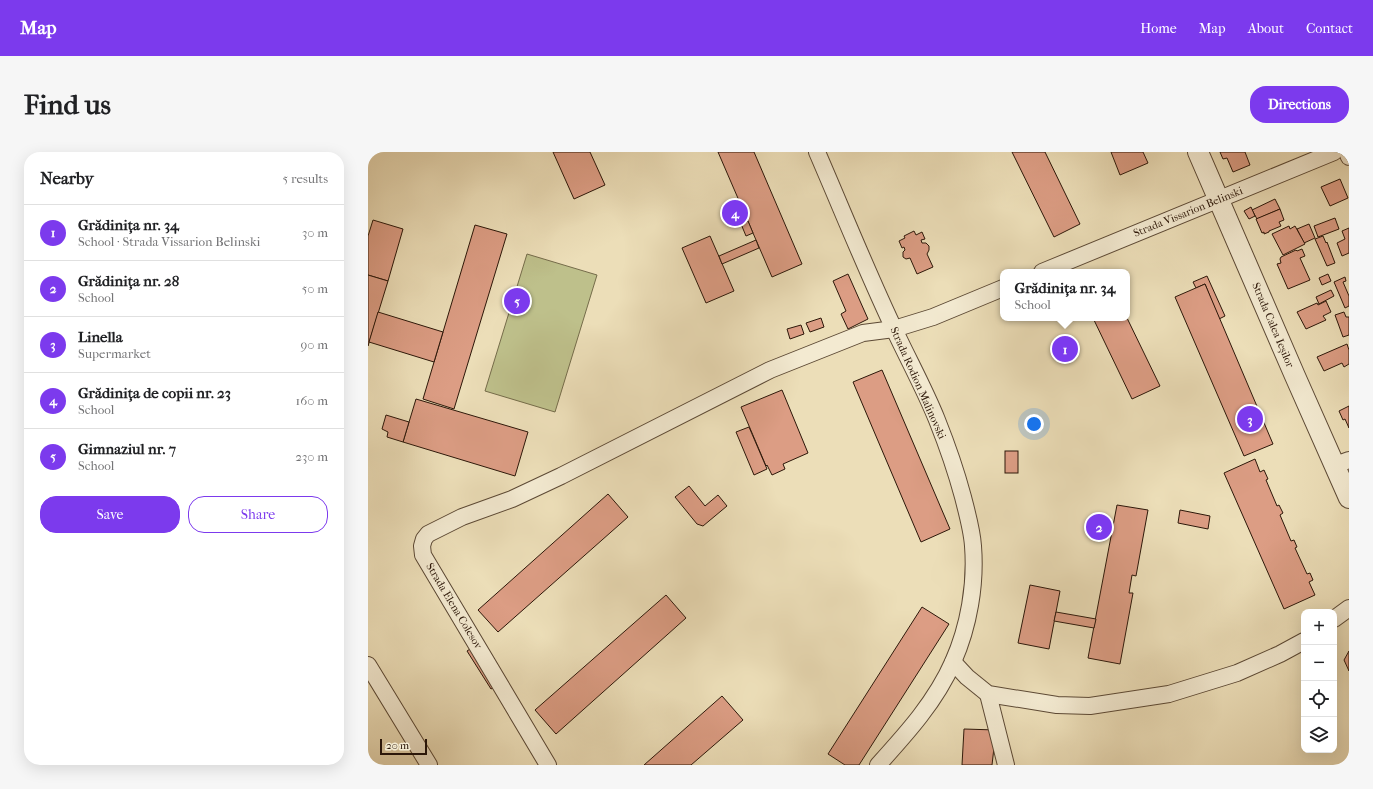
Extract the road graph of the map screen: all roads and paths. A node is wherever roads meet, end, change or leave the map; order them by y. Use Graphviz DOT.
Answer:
graph roads {
  1 [pos="817,152"];
  2 [pos="1198,152"];
  3 [pos="1334,152"];
  4 [pos="1347,152"];
  5 [pos="1349,156"];
  6 [pos="1218,199"];
  7 [pos="1049,269"];
  8 [pos="1000,289"];
  9 [pos="894,329"];
  10 [pos="1342,463"];
  11 [pos="1349,498"];
  12 [pos="1349,608"];
  13 [pos="1337,617"];
  14 [pos="1301,643"];
  15 [pos="953,662"];
  16 [pos="368,665"];
  17 [pos="988,694"];
  18 [pos="429,765"];
  19 [pos="548,765"];
  20 [pos="878,765"];
  21 [pos="1006,765"];
  1 -- 9 [label="street, Strada Rodion Malinovski"];
  2 -- 6 [label="street, Strada Calea Ieșilor"];
  3 -- 6 [label="street, Strada Vissarion Belinski"];
  4 -- 5 [label="street"];
  6 -- 7 [label="street, Strada Vissarion Belinski"];
  6 -- 10 [label="street, Strada Calea Ieșilor"];
  8 -- 9 [label="street"];
  9 -- 15 [label="street, Strada Rodion Malinovski"];
  9 -- 19 [label="street, Strada Elena Colesov"];
  10 -- 11 [label="street, Strada Calea Ieșilor"];
  12 -- 13 [label="street"];
  14 -- 17 [label="street"];
  15 -- 17 [label="street"];
  15 -- 20 [label="street, Strada Rodion Malinovski"];
  16 -- 18 [label="street"];
  17 -- 21 [label="street"];
}
